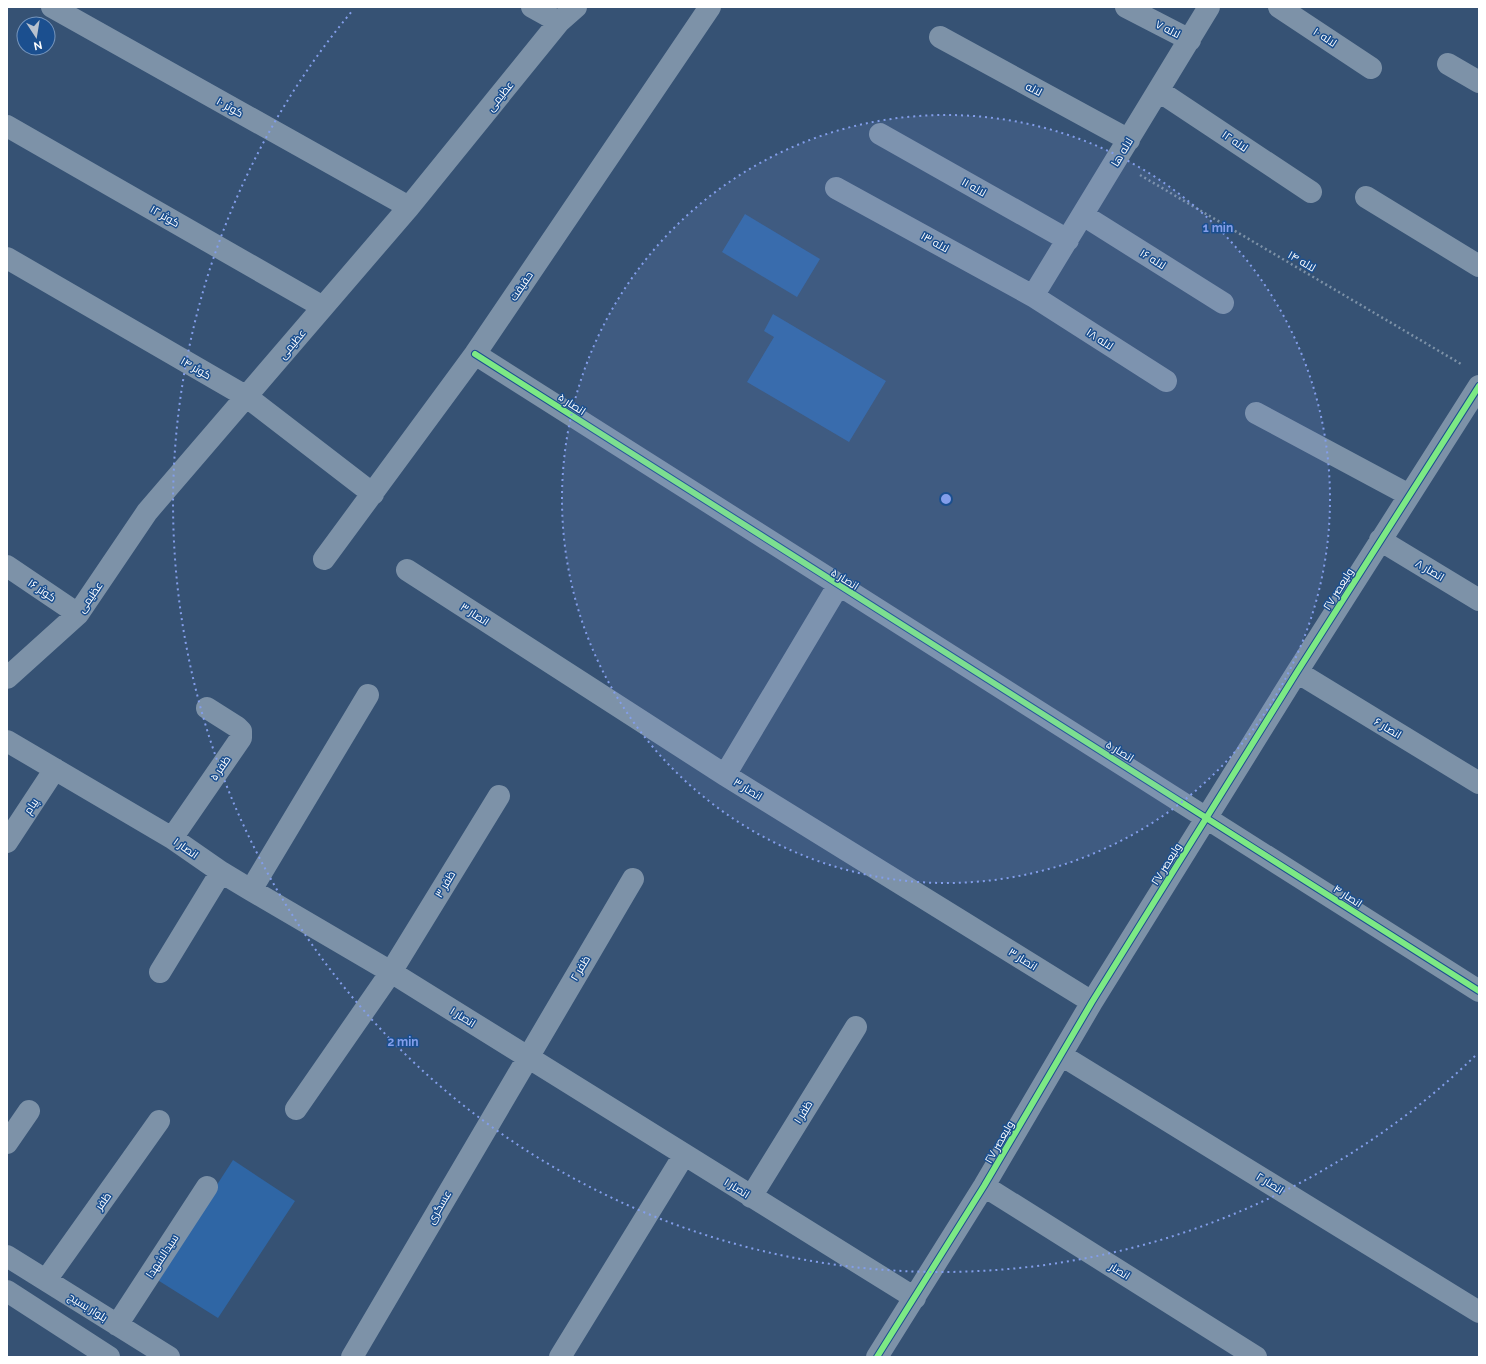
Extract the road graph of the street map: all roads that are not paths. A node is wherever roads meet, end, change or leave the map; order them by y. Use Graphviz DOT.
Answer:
graph roads {
  1 [pos="52,7"];
  2 [pos="532,7"];
  3 [pos="576,7"];
  4 [pos="710,7"];
  5 [pos="1126,7"];
  6 [pos="1210,7"];
  7 [pos="1279,7"];
  8 [pos="560,22"];
  9 [pos="940,37"];
  10 [pos="1190,40"];
  11 [pos="1448,64"];
  12 [pos="1371,68"];
  13 [pos="1479,82"];
  14 [pos="1159,91"];
  15 [pos="7,126"];
  16 [pos="880,134"];
  17 [pos="1129,140"];
  18 [pos="836,188"];
  19 [pos="1311,192"];
  20 [pos="1366,197"];
  21 [pos="409,207"];
  22 [pos="1084,215"];
  23 [pos="1068,240"];
  24 [pos="7,258"];
  25 [pos="1479,266"];
  26 [pos="1033,296"];
  27 [pos="1223,303"];
  28 [pos="323,307"];
  29 [pos="475,354"];
  30 [pos="1166,381"];
  31 [pos="1479,386"];
  32 [pos="247,398"];
  33 [pos="1256,413"];
  34 [pos="373,494"];
  35 [pos="1409,495"];
  36 [pos="1380,540"];
  37 [pos="324,559"];
  38 [pos="7,566"];
  39 [pos="407,570"];
  40 [pos="838,586"];
  41 [pos="1479,600"];
  42 [pos="78,614"];
  43 [pos="1297,672"];
  44 [pos="7,678"];
  45 [pos="368,695"];
  46 [pos="207,708"];
  47 [pos="7,741"];
  48 [pos="55,770"];
  49 [pos="725,775"];
  50 [pos="1479,784"];
  51 [pos="499,796"];
  52 [pos="1207,817"];
  53 [pos="172,838"];
  54 [pos="7,842"];
  55 [pos="221,872"];
  56 [pos="633,879"];
  57 [pos="251,890"];
  58 [pos="160,972"];
  59 [pos="392,972"];
  60 [pos="1479,991"];
  61 [pos="1092,1002"];
  62 [pos="856,1027"];
  63 [pos="1061,1055"];
  64 [pos="527,1057"];
  65 [pos="296,1109"];
  66 [pos="29,1111"];
  67 [pos="159,1121"];
  68 [pos="7,1143"];
  69 [pos="684,1155"];
  70 [pos="984,1186"];
  71 [pos="207,1187"];
  72 [pos="751,1197"];
  73 [pos="7,1256"];
  74 [pos="46,1280"];
  75 [pos="7,1292"];
  76 [pos="915,1298"];
  77 [pos="1479,1312"];
  78 [pos="117,1325"];
  79 [pos="109,1357"];
  80 [pos="169,1357"];
  81 [pos="352,1357"];
  82 [pos="560,1357"];
  83 [pos="878,1357"];
  84 [pos="1256,1357"];
  1 -- 21 [label="street, کوثر ۱۰"];
  2 -- 8 [label="street"];
  3 -- 8 [label="street, عظیمی"];
  4 -- 29 [label="street, حقیقت"];
  5 -- 10 [label="street, لاله ۷"];
  6 -- 10 [label="street, لاله ها"];
  7 -- 12 [label="street, لاله ۱۰"];
  8 -- 21 [label="street, عظیمی"];
  9 -- 17 [label="street, لاله"];
  10 -- 14 [label="street, لاله ها"];
  11 -- 13 [label="street"];
  14 -- 17 [label="street, لاله ها"];
  14 -- 19 [label="street, لاله ۱۲"];
  15 -- 28 [label="street, کوثر ۱۲"];
  16 -- 23 [label="street, لاله ۱۱"];
  17 -- 22 [label="street, لاله ها"];
  18 -- 26 [label="street, لاله ۱۳"];
  20 -- 25 [label="street"];
  21 -- 28 [label="street, عظیمی"];
  22 -- 23 [label="street, لاله ها"];
  22 -- 27 [label="street, لاله ۱۶"];
  23 -- 26 [label="street, لاله ها"];
  24 -- 32 [label="street, کوثر ۱۴"];
  26 -- 30 [label="street, لاله ۱۸"];
  28 -- 32 [label="street, عظیمی"];
  29 -- 34 [label="street, حقیقت"];
  29 -- 40 [label="street, انصار ۵"];
  31 -- 35 [label="street, ولیعصر ۲۷"];
  32 -- 34 [label="street, کوثر ۱۴"];
  32 -- 42 [label="street, عظیمی"];
  33 -- 35 [label="street"];
  34 -- 37 [label="street, حقیقت"];
  35 -- 36 [label="street, ولیعصر ۲۷"];
  36 -- 41 [label="street, انصار ۸"];
  36 -- 43 [label="street, ولیعصر ۲۷"];
  38 -- 42 [label="street, کوثر ۱۶"];
  39 -- 49 [label="street, انصار ۳"];
  40 -- 49 [label="street"];
  40 -- 52 [label="street, انصار ۵"];
  42 -- 44 [label="street, عظیمی"];
  43 -- 50 [label="street, انصار ۶"];
  43 -- 52 [label="street, ولیعصر ۲۷"];
  45 -- 57 [label="street"];
  46 -- 53 [label="street, ظفر ۵"];
  47 -- 48 [label="street, انصار ۱"];
  48 -- 53 [label="street, انصار ۱"];
  48 -- 54 [label="street, پیام"];
  49 -- 61 [label="street, انصار ۳"];
  51 -- 59 [label="street, ظفر ۳"];
  52 -- 60 [label="street, انصار ۴"];
  52 -- 61 [label="street, ولیعصر ۲۷"];
  53 -- 55 [label="street, انصار ۱"];
  55 -- 57 [label="street, انصار ۱"];
  55 -- 58 [label="street"];
  56 -- 64 [label="street, ظفر ۲"];
  57 -- 59 [label="street, انصار ۱"];
  59 -- 64 [label="street, انصار ۱"];
  59 -- 65 [label="street, ظفر ۳"];
  61 -- 63 [label="street, ولیعصر ۲۷"];
  62 -- 72 [label="street, ظفر ۱"];
  63 -- 70 [label="street, ولیعصر ۲۷"];
  63 -- 77 [label="street, انصار ۲"];
  64 -- 69 [label="street, انصار ۱"];
  64 -- 81 [label="street, عسگری"];
  66 -- 68 [label="street"];
  67 -- 74 [label="street, ظفر"];
  69 -- 72 [label="street, انصار ۱"];
  69 -- 82 [label="street"];
  70 -- 76 [label="street, ولیعصر ۲۷"];
  70 -- 84 [label="street, انصار"];
  71 -- 78 [label="street, سیدالشهدا"];
  72 -- 76 [label="street, انصار ۱"];
  73 -- 74 [label="street, بلوار بسیج"];
  74 -- 78 [label="street, بلوار بسیج"];
  75 -- 79 [label="street"];
  76 -- 83 [label="street, ولیعصر ۲۷"];
  78 -- 80 [label="street, بلوار بسیج"];
}
